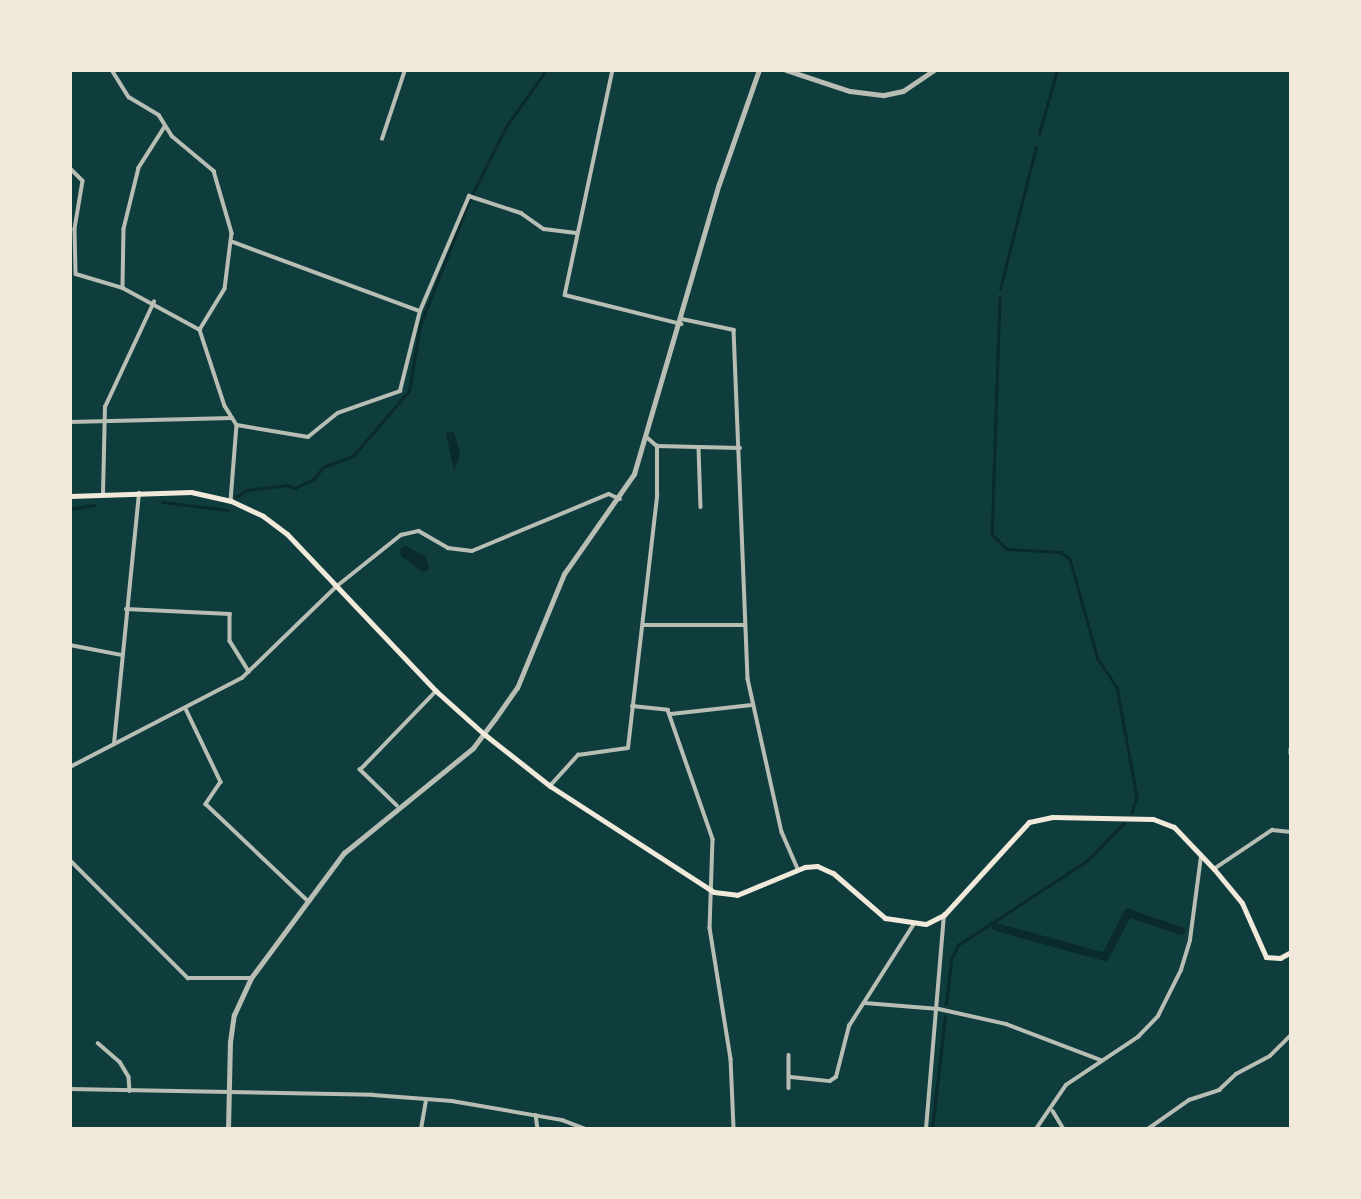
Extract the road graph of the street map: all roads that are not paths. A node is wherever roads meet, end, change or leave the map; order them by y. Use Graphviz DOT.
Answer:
graph roads {
  1 [pos="112,70"];
  2 [pos="405,70"];
  3 [pos="613,70"];
  4 [pos="759,70"];
  5 [pos="786,70"];
  6 [pos="934,70"];
  7 [pos="165,127"];
  8 [pos="382,139"];
  9 [pos="70,168"];
  10 [pos="576,233"];
  11 [pos="233,243"];
  12 [pos="123,288"];
  13 [pos="154,302"];
  14 [pos="420,310"];
  15 [pos="682,321"];
  16 [pos="200,330"];
  17 [pos="232,418"];
  18 [pos="70,422"];
  19 [pos="101,422"];
  20 [pos="237,425"];
  21 [pos="648,438"];
  22 [pos="657,446"];
  23 [pos="699,448"];
  24 [pos="740,448"];
  25 [pos="139,491"];
  26 [pos="103,494"];
  27 [pos="70,496"];
  28 [pos="620,499"];
  29 [pos="230,502"];
  30 [pos="701,507"];
  31 [pos="337,586"];
  32 [pos="126,609"];
  33 [pos="643,625"];
  34 [pos="744,625"];
  35 [pos="70,645"];
  36 [pos="122,655"];
  37 [pos="249,672"];
  38 [pos="436,691"];
  39 [pos="752,705"];
  40 [pos="632,706"];
  41 [pos="186,709"];
  42 [pos="670,714"];
  43 [pos="484,734"];
  44 [pos="114,744"];
  45 [pos="70,767"];
  46 [pos="550,786"];
  47 [pos="397,806"];
  48 [pos="1291,832"];
  49 [pos="1201,853"];
  50 [pos="70,860"];
  51 [pos="1214,869"];
  52 [pos="798,870"];
  53 [pos="714,892"];
  54 [pos="307,900"];
  55 [pos="944,915"];
  56 [pos="914,924"];
  57 [pos="1291,953"];
  58 [pos="251,978"];
  59 [pos="865,1003"];
  60 [pos="939,1009"];
  61 [pos="1291,1035"];
  62 [pos="98,1043"];
  63 [pos="789,1055"];
  64 [pos="1101,1060"];
  65 [pos="791,1077"];
  66 [pos="70,1088"];
  67 [pos="789,1088"];
  68 [pos="130,1091"];
  69 [pos="229,1092"];
  70 [pos="426,1102"];
  71 [pos="1053,1111"];
  72 [pos="536,1115"];
  73 [pos="228,1129"];
  74 [pos="421,1129"];
  75 [pos="538,1129"];
  76 [pos="586,1129"];
  77 [pos="734,1129"];
  78 [pos="926,1129"];
  79 [pos="1036,1129"];
  80 [pos="1063,1129"];
  81 [pos="1148,1129"];
  1 -- 7 [label="street"];
  2 -- 8 [label="street"];
  3 -- 10 [label="street"];
  4 -- 15 [label="street"];
  5 -- 6 [label="street"];
  7 -- 11 [label="street"];
  7 -- 12 [label="street"];
  9 -- 12 [label="street"];
  10 -- 14 [label="street"];
  10 -- 15 [label="street"];
  11 -- 14 [label="street"];
  11 -- 16 [label="street"];
  12 -- 13 [label="street"];
  13 -- 16 [label="street"];
  13 -- 19 [label="street"];
  14 -- 20 [label="street"];
  15 -- 21 [label="street"];
  15 -- 24 [label="street"];
  16 -- 17 [label="street"];
  17 -- 19 [label="street"];
  17 -- 20 [label="street"];
  18 -- 19 [label="street"];
  19 -- 26 [label="street"];
  20 -- 29 [label="street"];
  21 -- 22 [label="street"];
  21 -- 28 [label="street"];
  22 -- 23 [label="street"];
  22 -- 33 [label="street"];
  23 -- 24 [label="street"];
  23 -- 30 [label="street"];
  24 -- 34 [label="street"];
  25 -- 26 [label="main road"];
  25 -- 29 [label="main road"];
  25 -- 32 [label="street"];
  26 -- 27 [label="main road"];
  28 -- 31 [label="street"];
  28 -- 43 [label="street"];
  29 -- 31 [label="main road"];
  31 -- 37 [label="street"];
  31 -- 38 [label="main road"];
  32 -- 36 [label="street"];
  32 -- 37 [label="street"];
  33 -- 34 [label="street"];
  33 -- 40 [label="street"];
  34 -- 39 [label="street"];
  35 -- 36 [label="street"];
  36 -- 44 [label="street"];
  37 -- 41 [label="street"];
  38 -- 43 [label="main road"];
  38 -- 47 [label="street"];
  39 -- 42 [label="street"];
  39 -- 52 [label="street"];
  40 -- 42 [label="street"];
  40 -- 46 [label="street"];
  41 -- 44 [label="street"];
  41 -- 54 [label="street"];
  42 -- 53 [label="street"];
  43 -- 46 [label="main road"];
  43 -- 47 [label="street"];
  44 -- 45 [label="street"];
  46 -- 53 [label="main road"];
  47 -- 54 [label="street"];
  48 -- 51 [label="street"];
  49 -- 51 [label="main road"];
  49 -- 55 [label="main road"];
  49 -- 64 [label="street"];
  50 -- 58 [label="street"];
  51 -- 57 [label="main road"];
  52 -- 53 [label="main road"];
  52 -- 56 [label="main road"];
  53 -- 77 [label="street"];
  54 -- 58 [label="street"];
  55 -- 56 [label="main road"];
  55 -- 60 [label="street"];
  56 -- 59 [label="street"];
  58 -- 69 [label="street"];
  59 -- 60 [label="street"];
  59 -- 65 [label="street"];
  60 -- 64 [label="street"];
  60 -- 78 [label="street"];
  61 -- 81 [label="street"];
  62 -- 68 [label="street"];
  63 -- 65 [label="street"];
  64 -- 71 [label="street"];
  65 -- 67 [label="street"];
  66 -- 68 [label="street"];
  68 -- 69 [label="street"];
  69 -- 70 [label="street"];
  69 -- 73 [label="street"];
  70 -- 72 [label="street"];
  70 -- 74 [label="street"];
  71 -- 79 [label="street"];
  71 -- 80 [label="street"];
  72 -- 75 [label="street"];
  72 -- 76 [label="street"];
}
